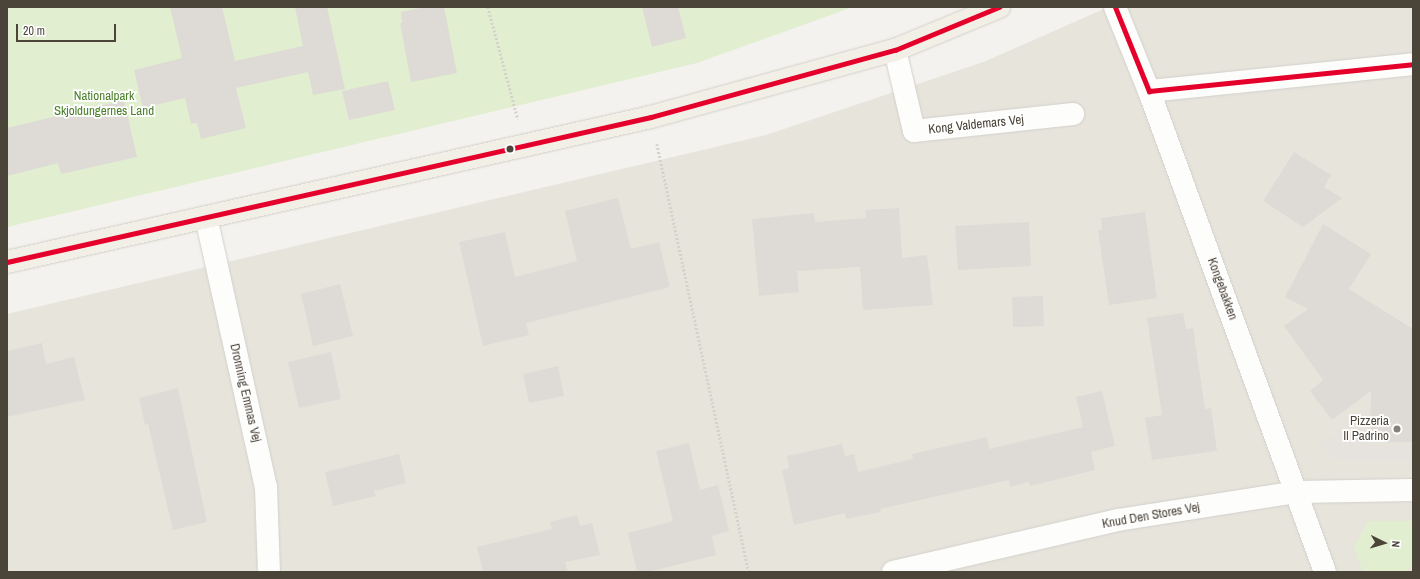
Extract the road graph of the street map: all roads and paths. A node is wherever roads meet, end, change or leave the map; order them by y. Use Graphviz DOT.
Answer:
graph roads {
  1 [pos="488,7"];
  2 [pos="999,7"];
  3 [pos="1115,7"];
  4 [pos="895,50"];
  5 [pos="1413,64"];
  6 [pos="1149,91"];
  7 [pos="1073,114"];
  8 [pos="651,117"];
  9 [pos="524,144"];
  10 [pos="206,217"];
  11 [pos="7,262"];
  12 [pos="1413,490"];
  13 [pos="1297,492"];
  14 [pos="268,572"];
  15 [pos="749,572"];
  16 [pos="893,572"];
  17 [pos="1325,572"];
  1 -- 9 [label="path"];
  2 -- 4 [label="main road"];
  3 -- 6 [label="street, Kongebakken"];
  4 -- 7 [label="street, Kong Valdemars Vej"];
  4 -- 8 [label="main road"];
  5 -- 6 [label="street"];
  6 -- 13 [label="street, Kongebakken"];
  8 -- 9 [label="main road"];
  8 -- 15 [label="path"];
  9 -- 10 [label="main road"];
  10 -- 11 [label="main road"];
  10 -- 14 [label="street, Dronning Emmas Vej"];
  12 -- 13 [label="street, Knud Den Stores Vej"];
  13 -- 16 [label="street, Knud Den Stores Vej"];
  13 -- 17 [label="street, Kongebakken"];
}
